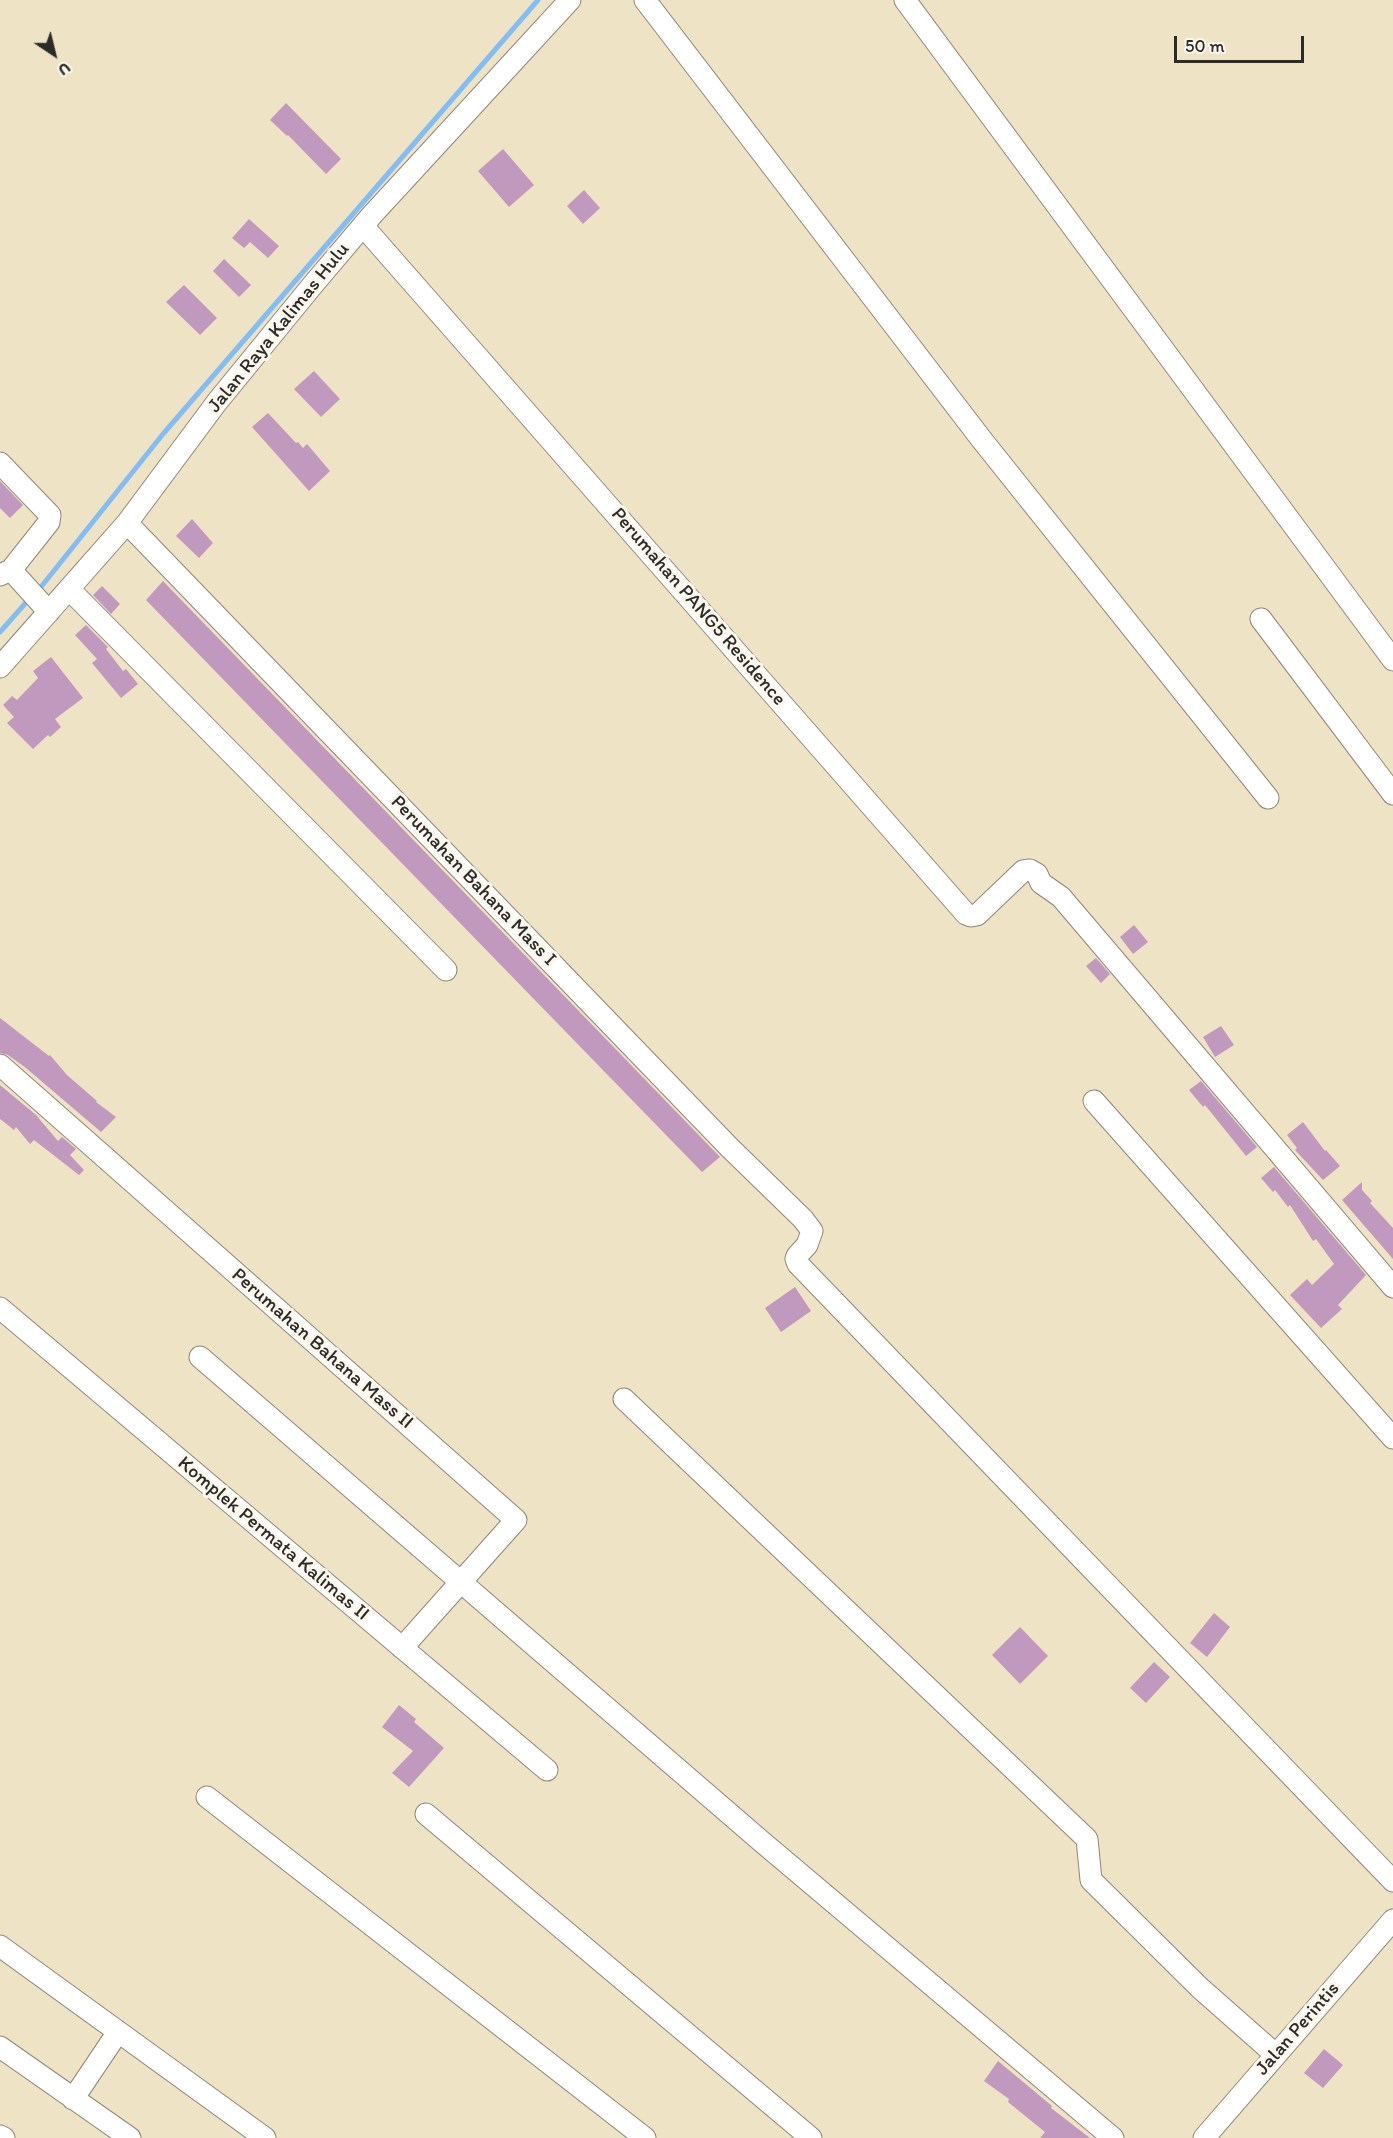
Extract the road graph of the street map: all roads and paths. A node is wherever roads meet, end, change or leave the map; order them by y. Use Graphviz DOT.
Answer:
graph roads {
  1 [pos="570,0"];
  2 [pos="645,0"];
  3 [pos="905,0"];
  4 [pos="363,225"];
  5 [pos="0,463"];
  6 [pos="127,523"];
  7 [pos="5,573"];
  8 [pos="69,589"];
  9 [pos="39,601"];
  10 [pos="1261,619"];
  11 [pos="1393,660"];
  12 [pos="0,667"];
  13 [pos="1393,794"];
  14 [pos="1268,798"];
  15 [pos="446,970"];
  16 [pos="0,1065"];
  17 [pos="1094,1101"];
  18 [pos="1393,1287"];
  19 [pos="0,1308"];
  20 [pos="200,1357"];
  21 [pos="624,1399"];
  22 [pos="1393,1438"];
  23 [pos="461,1582"];
  24 [pos="402,1648"];
  25 [pos="547,1770"];
  26 [pos="207,1797"];
  27 [pos="426,1814"];
  28 [pos="1393,1881"];
  29 [pos="1393,1920"];
  30 [pos="0,1946"];
  31 [pos="118,2032"];
  32 [pos="0,2048"];
  33 [pos="1276,2055"];
  34 [pos="74,2099"];
  35 [pos="130,2138"];
  36 [pos="265,2138"];
  37 [pos="645,2138"];
  38 [pos="811,2138"];
  39 [pos="1113,2138"];
  40 [pos="1204,2138"];
  1 -- 4 [label="street, Jalan Raya Kalimas Hulu"];
  2 -- 14 [label="street"];
  3 -- 11 [label="street"];
  4 -- 6 [label="street, Jalan Raya Kalimas Hulu"];
  4 -- 18 [label="street, Perumahan PANG5 Residence"];
  5 -- 7 [label="street"];
  6 -- 8 [label="street, Jalan Raya Kalimas Hulu"];
  6 -- 28 [label="street, Perumahan Bahana Mass I"];
  7 -- 9 [label="street"];
  8 -- 9 [label="street, Jalan Raya Kalimas Hulu"];
  8 -- 15 [label="street"];
  9 -- 12 [label="street, Jalan Raya Kalimas Hulu"];
  10 -- 13 [label="street"];
  16 -- 23 [label="street, Perumahan Bahana Mass II"];
  17 -- 22 [label="street"];
  19 -- 24 [label="street, Komplek Permata Kalimas II"];
  20 -- 23 [label="street"];
  21 -- 33 [label="street"];
  23 -- 24 [label="street, Perumahan Bahana Mass II"];
  23 -- 39 [label="street"];
  24 -- 25 [label="street, Komplek Permata Kalimas II"];
  26 -- 37 [label="street"];
  27 -- 38 [label="street"];
  29 -- 33 [label="street, Jalan Perintis"];
  30 -- 31 [label="street"];
  31 -- 34 [label="street"];
  31 -- 36 [label="street"];
  32 -- 34 [label="street"];
  33 -- 40 [label="street, Jalan Perintis"];
  34 -- 35 [label="street"];
}
